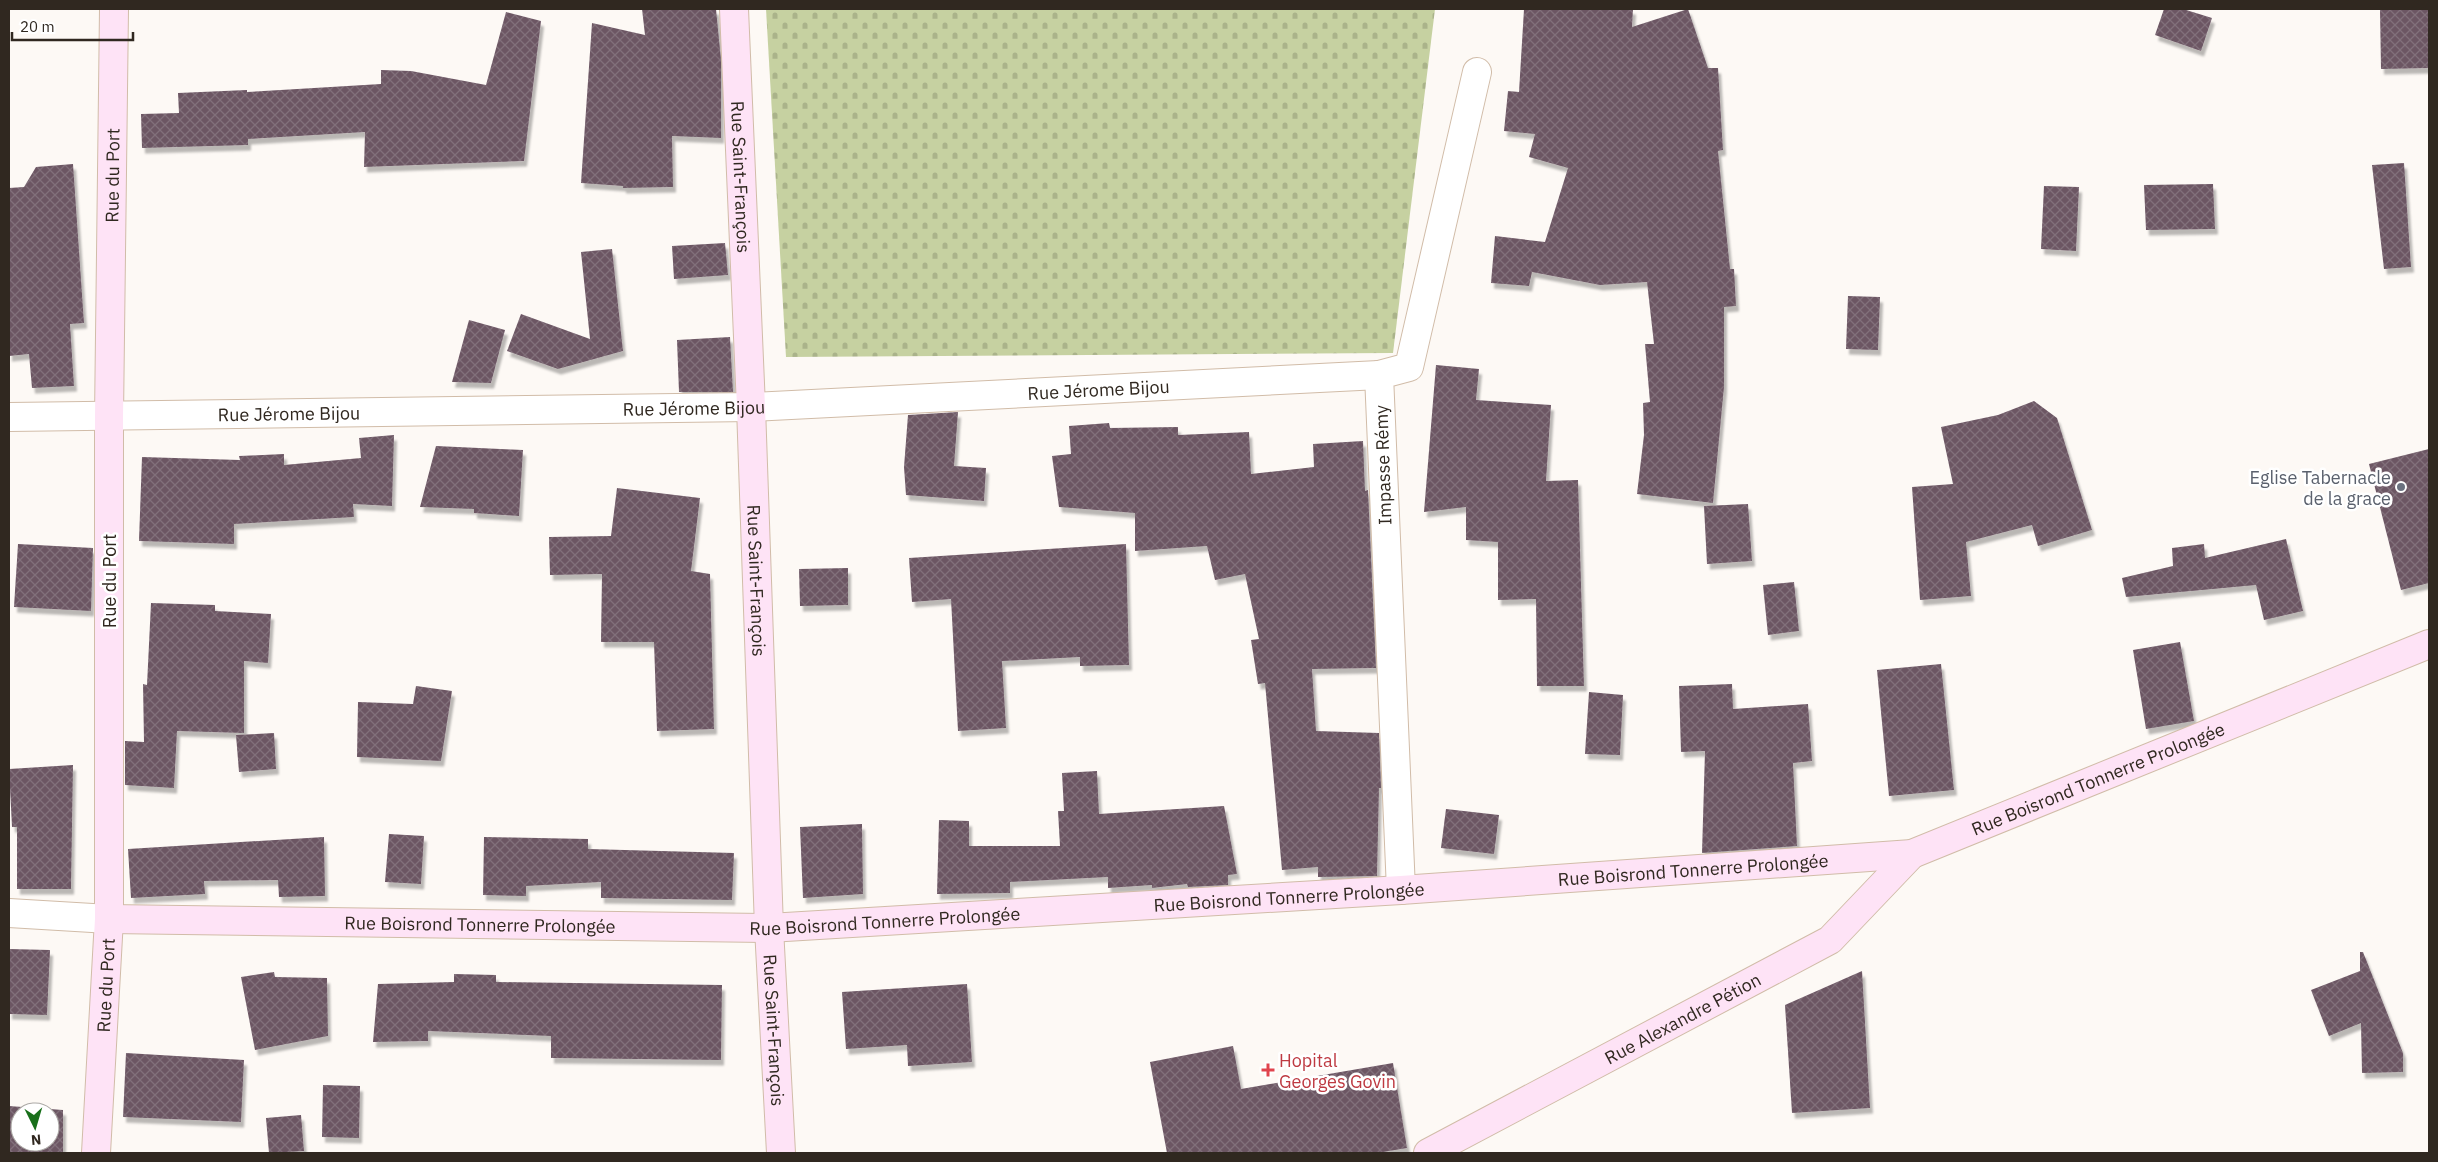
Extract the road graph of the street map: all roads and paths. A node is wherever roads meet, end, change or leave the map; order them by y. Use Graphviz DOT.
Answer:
graph roads {
  1 [pos="114,9"];
  2 [pos="734,9"];
  3 [pos="1477,72"];
  4 [pos="1379,375"];
  5 [pos="751,407"];
  6 [pos="9,417"];
  7 [pos="109,417"];
  8 [pos="2429,644"];
  9 [pos="1912,854"];
  10 [pos="1401,890"];
  11 [pos="9,913"];
  12 [pos="109,919"];
  13 [pos="769,928"];
  14 [pos="96,1153"];
  15 [pos="781,1153"];
  16 [pos="1428,1153"];
  1 -- 7 [label="street, Rue du Port"];
  2 -- 5 [label="street, Rue Saint-François"];
  3 -- 4 [label="street"];
  4 -- 5 [label="street, Rue Jérome Bijou"];
  4 -- 10 [label="street, Impasse Rémy"];
  5 -- 7 [label="street, Rue Jérome Bijou"];
  5 -- 13 [label="street, Rue Saint-François"];
  6 -- 7 [label="street, Rue Jérome Bijou"];
  7 -- 12 [label="street, Rue du Port"];
  8 -- 9 [label="street, Rue Boisrond Tonnerre Prolongée"];
  9 -- 10 [label="street, Rue Boisrond Tonnerre Prolongée"];
  9 -- 16 [label="street, Rue Alexandre Pétion"];
  10 -- 13 [label="street, Rue Boisrond Tonnerre Prolongée"];
  11 -- 12 [label="street"];
  12 -- 13 [label="street, Rue Boisrond Tonnerre Prolongée"];
  12 -- 14 [label="street, Rue du Port"];
  13 -- 15 [label="street, Rue Saint-François"];
}
